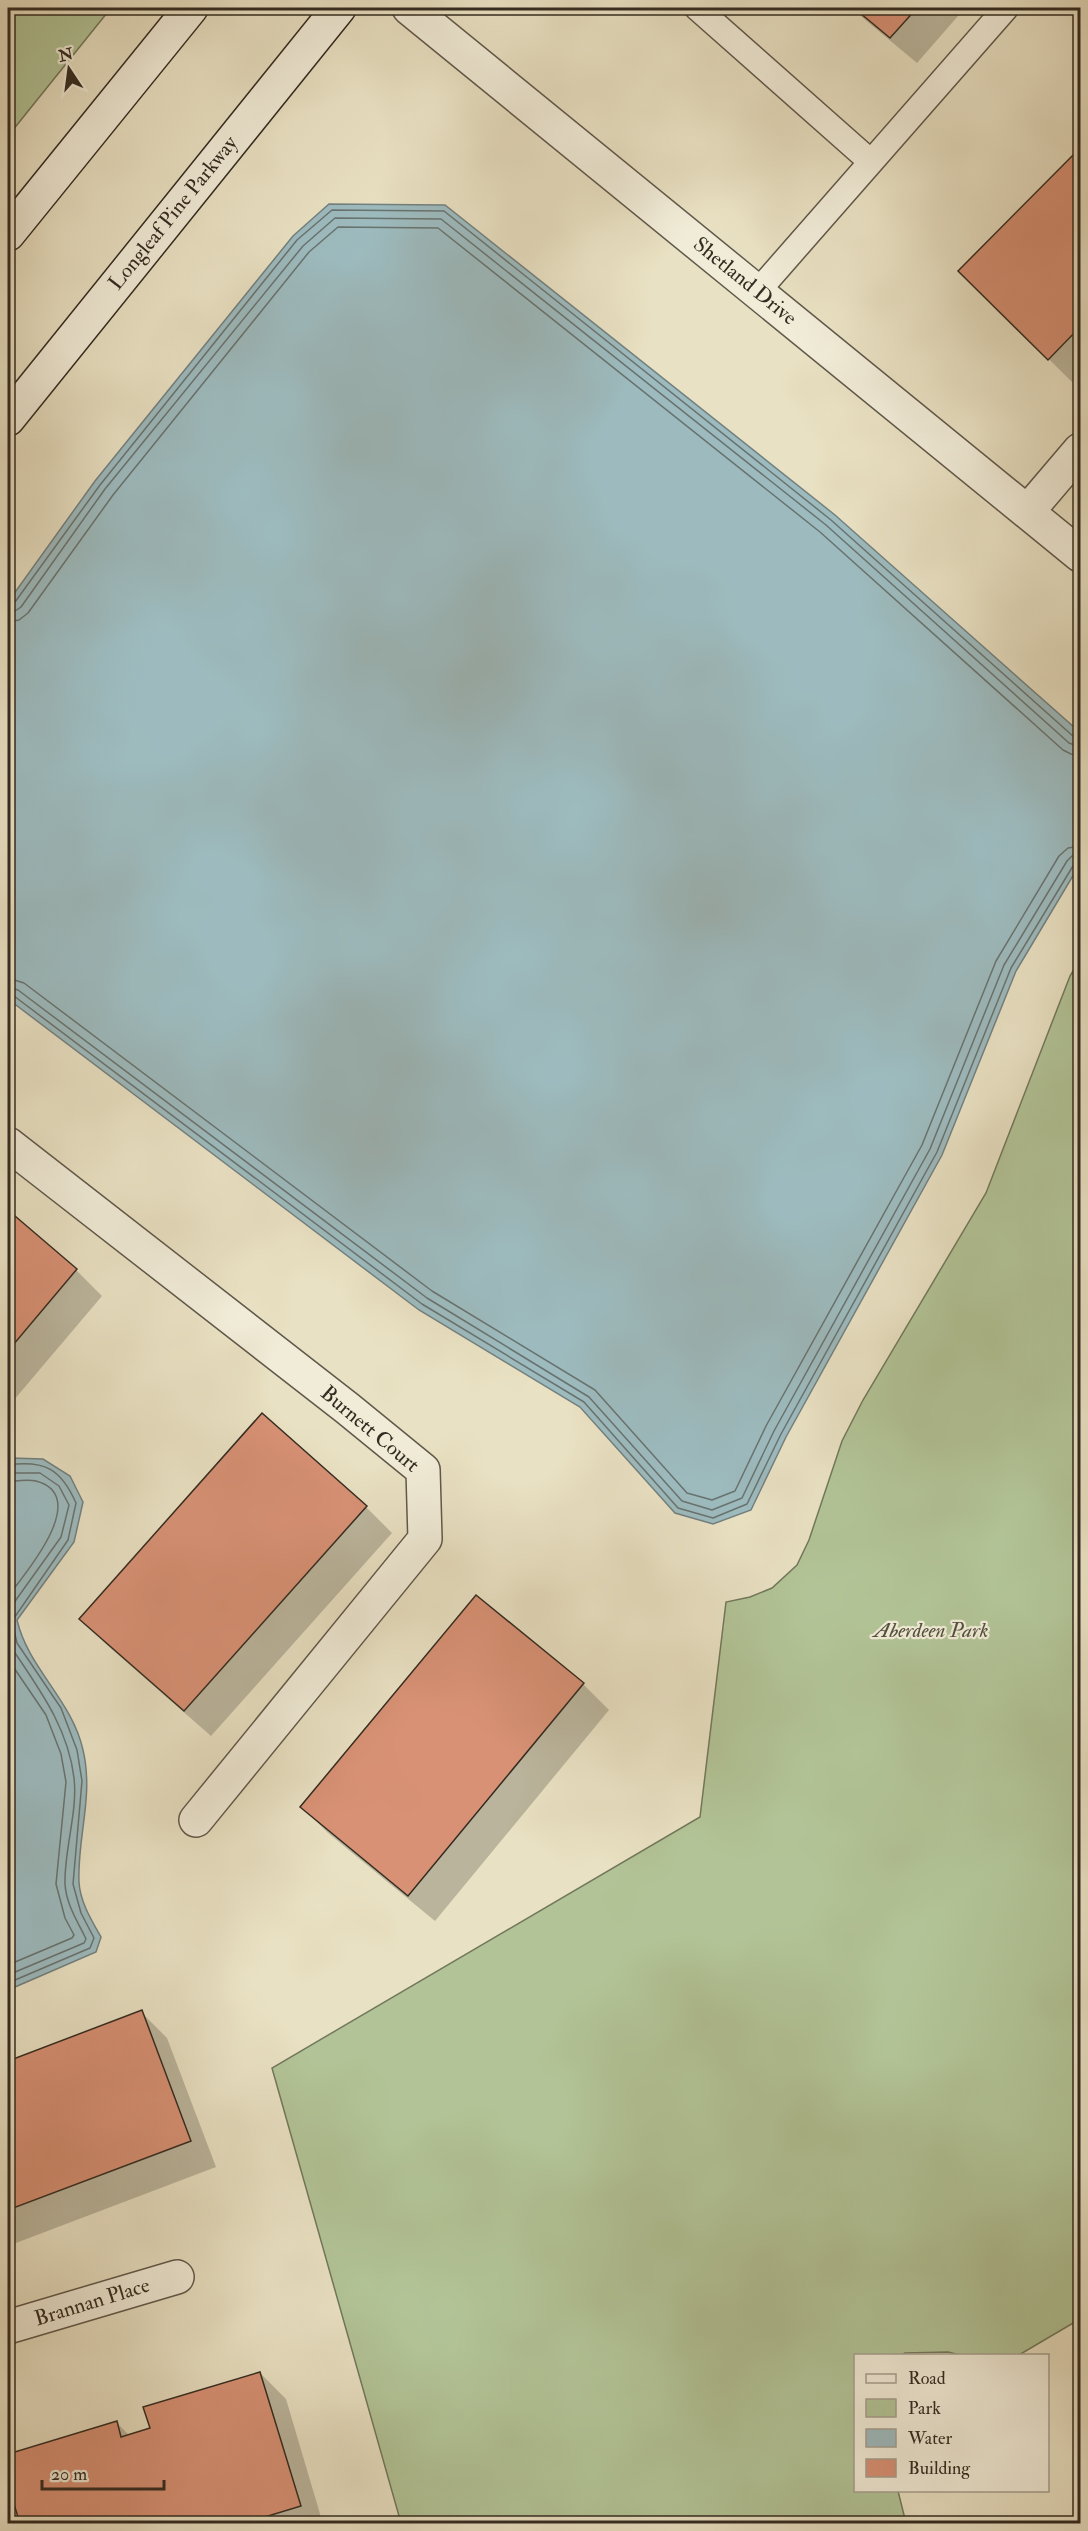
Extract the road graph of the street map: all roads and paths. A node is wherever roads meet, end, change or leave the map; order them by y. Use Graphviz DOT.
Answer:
graph roads {
  1 [pos="191,8"];
  2 [pos="339,8"];
  3 [pos="409,8"];
  4 [pos="697,8"];
  5 [pos="1006,8"];
  6 [pos="871,162"];
  7 [pos="8,234"];
  8 [pos="758,291"];
  9 [pos="8,419"];
  10 [pos="1080,450"];
  11 [pos="1028,512"];
  12 [pos="1080,555"];
  13 [pos="8,1144"];
  14 [pos="196,1820"];
  15 [pos="177,2277"];
  16 [pos="8,2328"];
  1 -- 7 [label="street"];
  2 -- 9 [label="street, Longleaf Pine Parkway"];
  3 -- 8 [label="street, Shetland Drive"];
  4 -- 6 [label="lane"];
  5 -- 6 [label="lane"];
  6 -- 8 [label="lane"];
  8 -- 11 [label="street, Shetland Drive"];
  10 -- 11 [label="street"];
  11 -- 12 [label="street, Shetland Drive"];
  13 -- 14 [label="street, Burnett Court"];
  15 -- 16 [label="street, Brannan Place"];
}
